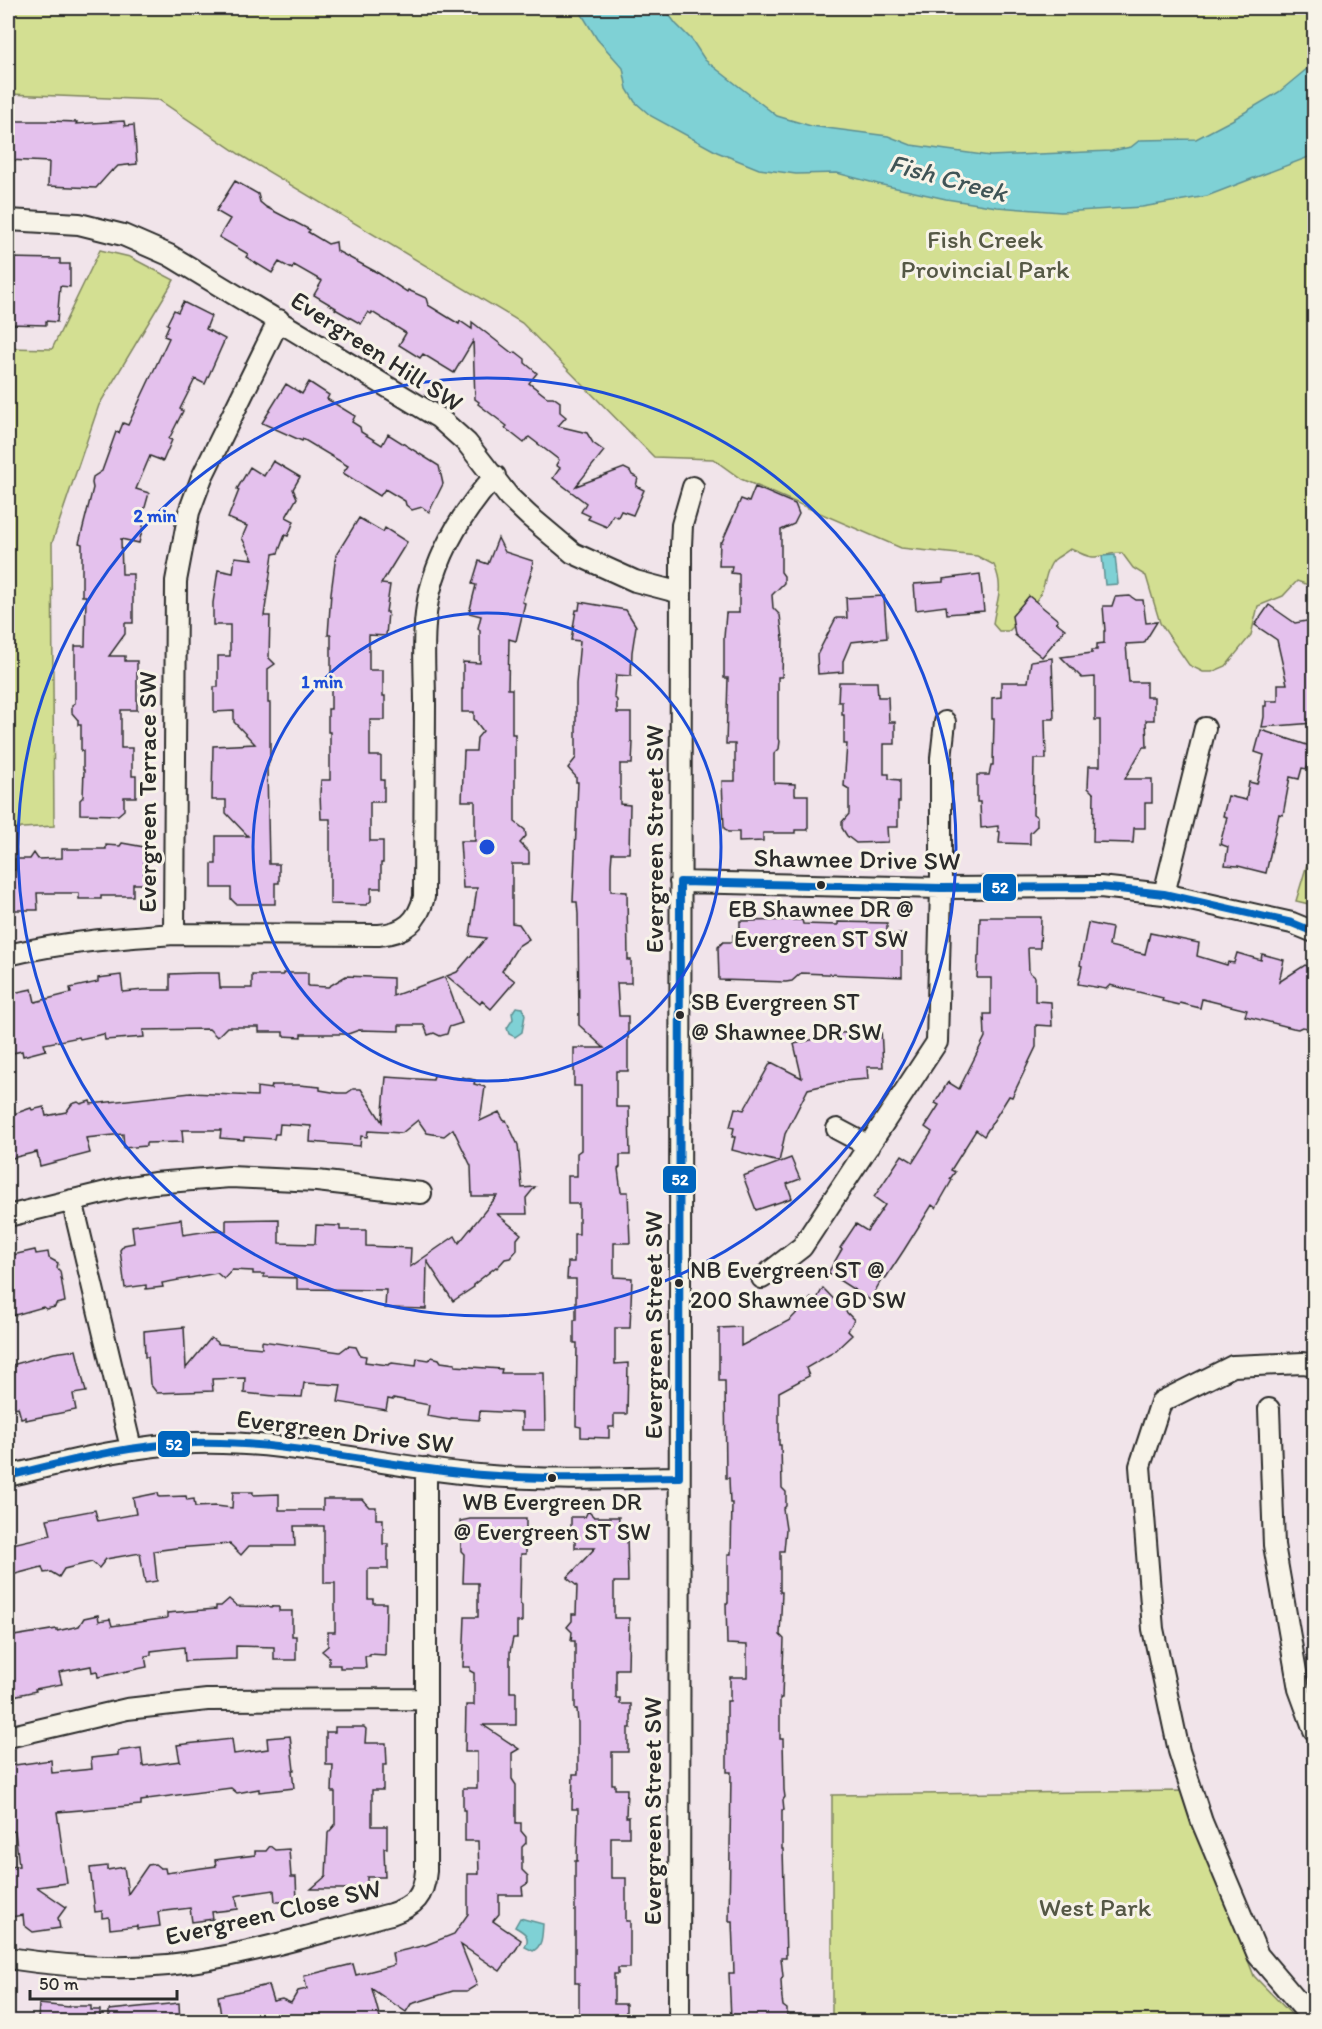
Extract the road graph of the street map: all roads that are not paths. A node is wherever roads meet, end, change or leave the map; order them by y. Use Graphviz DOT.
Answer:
graph roads {
  1 [pos="8,220"];
  2 [pos="279,320"];
  3 [pos="495,476"];
  4 [pos="693,487"];
  5 [pos="681,593"];
  6 [pos="945,722"];
  7 [pos="1205,728"];
  8 [pos="680,882"];
  9 [pos="941,888"];
  10 [pos="1164,894"];
  11 [pos="1314,932"];
  12 [pos="174,934"];
  13 [pos="8,955"];
  14 [pos="837,1129"];
  15 [pos="869,1146"];
  16 [pos="421,1193"];
  17 [pos="72,1200"];
  18 [pos="8,1216"];
  19 [pos="762,1278"];
  20 [pos="1314,1365"];
  21 [pos="1269,1409"];
  22 [pos="131,1448"];
  23 [pos="426,1468"];
  24 [pos="8,1476"];
  25 [pos="679,1477"];
  26 [pos="425,1698"];
  27 [pos="1314,1730"];
  28 [pos="8,1737"];
  29 [pos="8,1958"];
  30 [pos="1314,2021"];
  31 [pos="679,2022"];
  1 -- 2 [label="street, Evergreen Hill SW"];
  2 -- 3 [label="street, Evergreen Hill SW"];
  2 -- 12 [label="street, Evergreen Terrace SW"];
  3 -- 5 [label="street, Evergreen Hill SW"];
  3 -- 12 [label="street, Evergreen Terrace SW"];
  4 -- 5 [label="street, Evergreen Street SW"];
  5 -- 8 [label="street, Evergreen Street SW"];
  6 -- 9 [label="street"];
  7 -- 10 [label="street"];
  8 -- 9 [label="street, Shawnee Drive SW"];
  8 -- 25 [label="street, Evergreen Street SW"];
  9 -- 10 [label="street, Shawnee Drive SW"];
  9 -- 15 [label="street"];
  10 -- 11 [label="street, Shawnee Drive SW"];
  12 -- 13 [label="street"];
  14 -- 15 [label="street"];
  15 -- 19 [label="street"];
  16 -- 17 [label="street"];
  17 -- 18 [label="street"];
  17 -- 22 [label="street"];
  20 -- 30 [label="street"];
  21 -- 27 [label="street"];
  22 -- 23 [label="street, Evergreen Drive SW"];
  22 -- 24 [label="street, Evergreen Drive SW"];
  23 -- 25 [label="street, Evergreen Drive SW"];
  23 -- 26 [label="street, Evergreen Close SW"];
  25 -- 31 [label="street, Evergreen Street SW"];
  26 -- 28 [label="street"];
  26 -- 29 [label="street, Evergreen Close SW"];
}
